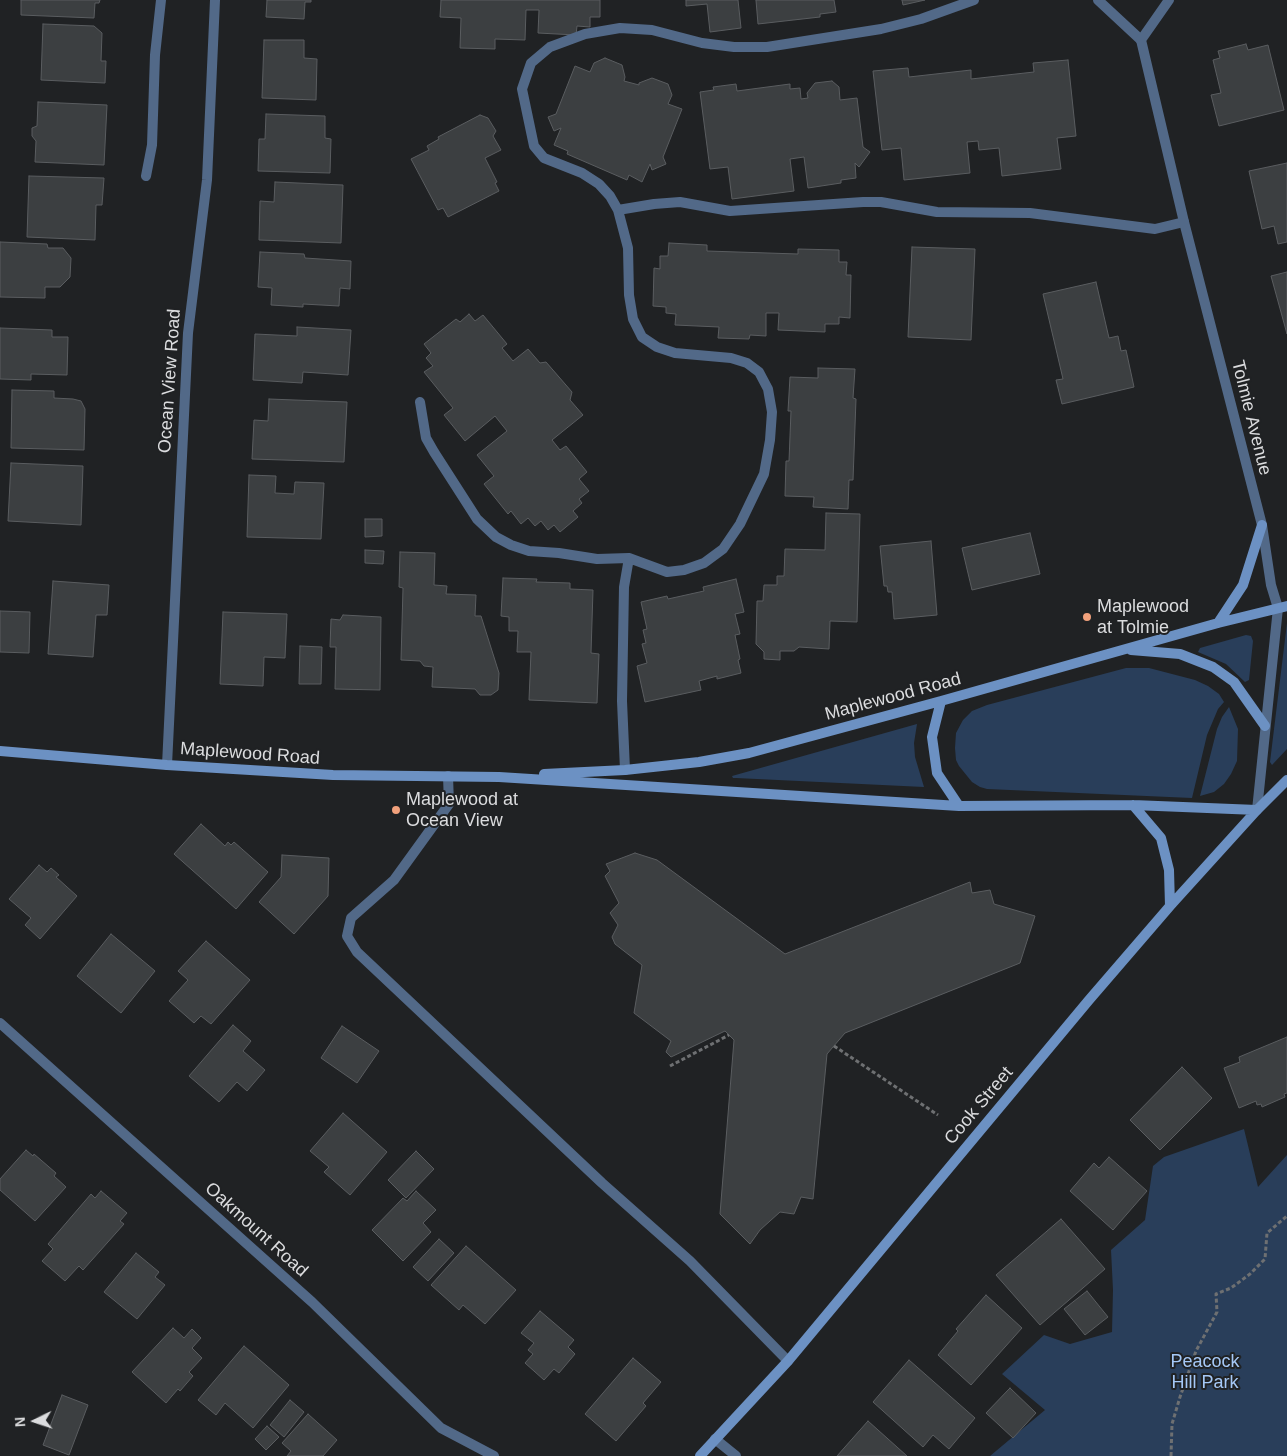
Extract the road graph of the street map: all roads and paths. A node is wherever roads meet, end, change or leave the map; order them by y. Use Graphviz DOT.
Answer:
graph roads {
  1 [pos="161,0"];
  2 [pos="215,0"];
  3 [pos="974,0"];
  4 [pos="1098,0"];
  5 [pos="1169,0"];
  6 [pos="1141,40"];
  7 [pos="146,176"];
  8 [pos="618,210"];
  9 [pos="1184,222"];
  10 [pos="420,402"];
  11 [pos="1262,525"];
  12 [pos="629,558"];
  13 [pos="1282,607"];
  14 [pos="1218,623"];
  15 [pos="1122,649"];
  16 [pos="941,701"];
  17 [pos="1265,726"];
  18 [pos="0,751"];
  19 [pos="167,764"];
  20 [pos="625,770"];
  21 [pos="448,776"];
  22 [pos="499,777"];
  23 [pos="1287,780"];
  24 [pos="1133,805"];
  25 [pos="959,806"];
  26 [pos="1257,810"];
  27 [pos="1170,906"];
  28 [pos="0,1023"];
  29 [pos="729,1035"];
  30 [pos="834,1046"];
  31 [pos="670,1066"];
  32 [pos="938,1115"];
  33 [pos="1287,1216"];
  34 [pos="788,1361"];
  35 [pos="715,1439"];
  36 [pos="494,1456"];
  37 [pos="700,1456"];
  38 [pos="736,1456"];
  39 [pos="1171,1456"];
  1 -- 7 [label="street"];
  2 -- 19 [label="street, Ocean View Road"];
  3 -- 8 [label="street"];
  4 -- 6 [label="street"];
  5 -- 6 [label="street"];
  6 -- 9 [label="street, Tolmie Avenue"];
  8 -- 9 [label="street"];
  8 -- 12 [label="street"];
  9 -- 11 [label="street, Tolmie Avenue"];
  10 -- 12 [label="street"];
  11 -- 13 [label="street, Tolmie Avenue"];
  11 -- 14 [label="street"];
  12 -- 20 [label="street"];
  13 -- 14 [label="street, Maplewood Road"];
  13 -- 17 [label="street, Tolmie Avenue"];
  14 -- 15 [label="street, Maplewood Road"];
  15 -- 16 [label="street, Maplewood Road"];
  15 -- 17 [label="street"];
  16 -- 20 [label="street, Maplewood Road"];
  16 -- 25 [label="street"];
  17 -- 26 [label="street, Tolmie Avenue"];
  18 -- 19 [label="street, Maplewood Road"];
  19 -- 21 [label="street, Maplewood Road"];
  20 -- 22 [label="street, Maplewood Road"];
  21 -- 22 [label="street, Maplewood Road"];
  21 -- 34 [label="street"];
  22 -- 25 [label="street, Maplewood Road"];
  23 -- 26 [label="street, Cook Street"];
  24 -- 25 [label="street, Maplewood Road"];
  24 -- 26 [label="street, Maplewood Road"];
  24 -- 27 [label="street"];
  26 -- 27 [label="street, Cook Street"];
  27 -- 34 [label="street, Cook Street"];
  28 -- 36 [label="street, Oakmount Road"];
  29 -- 31 [label="path"];
  30 -- 32 [label="path"];
  33 -- 39 [label="path"];
  34 -- 35 [label="street, Cook Street"];
  35 -- 37 [label="street, Cook Street"];
  35 -- 38 [label="street"];
}
